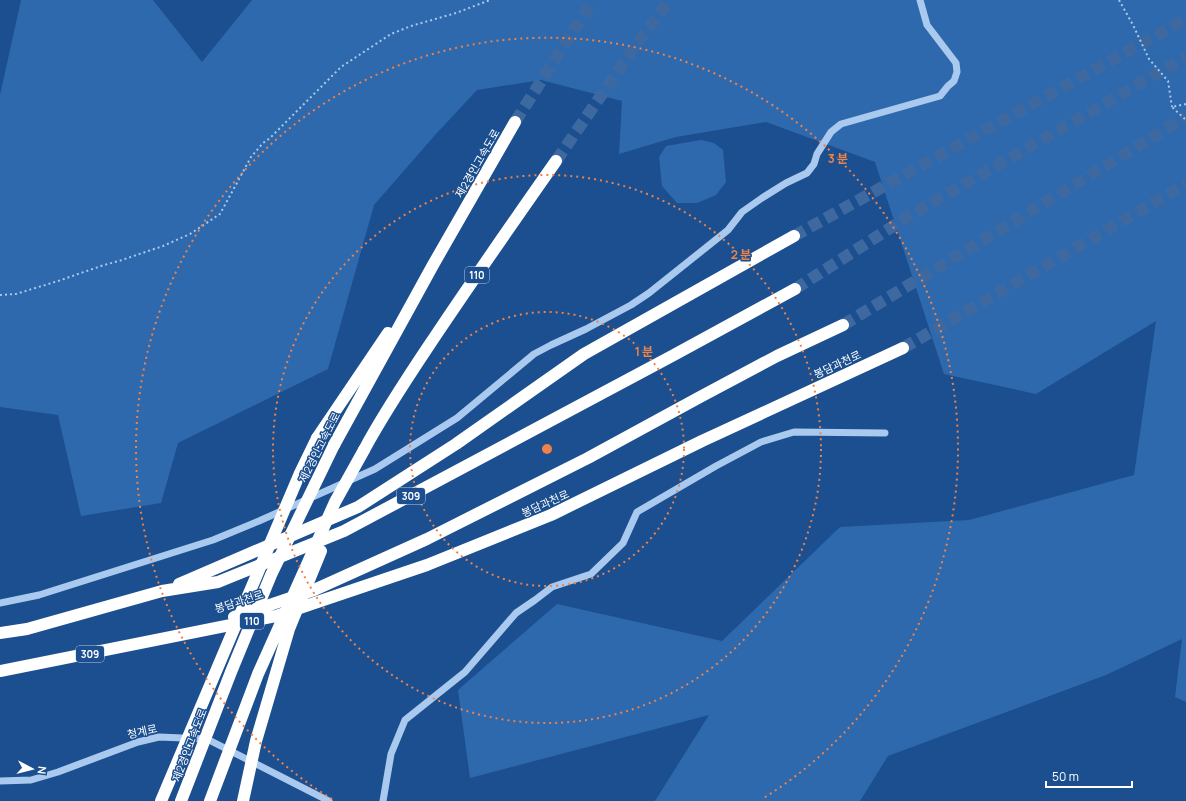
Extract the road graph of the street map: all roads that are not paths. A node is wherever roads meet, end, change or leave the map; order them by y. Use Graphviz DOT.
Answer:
graph roads {
  1 [pos="920,0"];
  2 [pos="516,122"];
  3 [pos="556,161"];
  4 [pos="794,236"];
  5 [pos="433,265"];
  6 [pos="795,289"];
  7 [pos="843,325"];
  8 [pos="903,348"];
  9 [pos="885,433"];
  10 [pos="364,450"];
  11 [pos="162,591"];
  12 [pos="0,603"];
  13 [pos="0,633"];
  14 [pos="179,635"];
  15 [pos="0,672"];
  16 [pos="0,781"];
  17 [pos="161,801"];
  18 [pos="181,801"];
  19 [pos="210,801"];
  20 [pos="243,801"];
  21 [pos="329,801"];
  22 [pos="383,801"];
  1 -- 12 [label="street"];
  2 -- 5 [label="highway, 제2경인고속도로 / 110"];
  3 -- 10 [label="highway, 110"];
  4 -- 11 [label="highway"];
  5 -- 17 [label="highway, bridge"];
  5 -- 18 [label="highway, 제2경인고속도로 / 110, bridge"];
  6 -- 11 [label="highway, 309"];
  7 -- 14 [label="highway, 봉담과천로 / 309"];
  8 -- 14 [label="highway, 봉담과천로"];
  9 -- 22 [label="street"];
  10 -- 19 [label="highway, 110, bridge"];
  10 -- 20 [label="highway, bridge"];
  11 -- 13 [label="highway, 309"];
  14 -- 15 [label="highway, 봉담과천로 / 309"];
  16 -- 21 [label="street, 청계로"];
}
